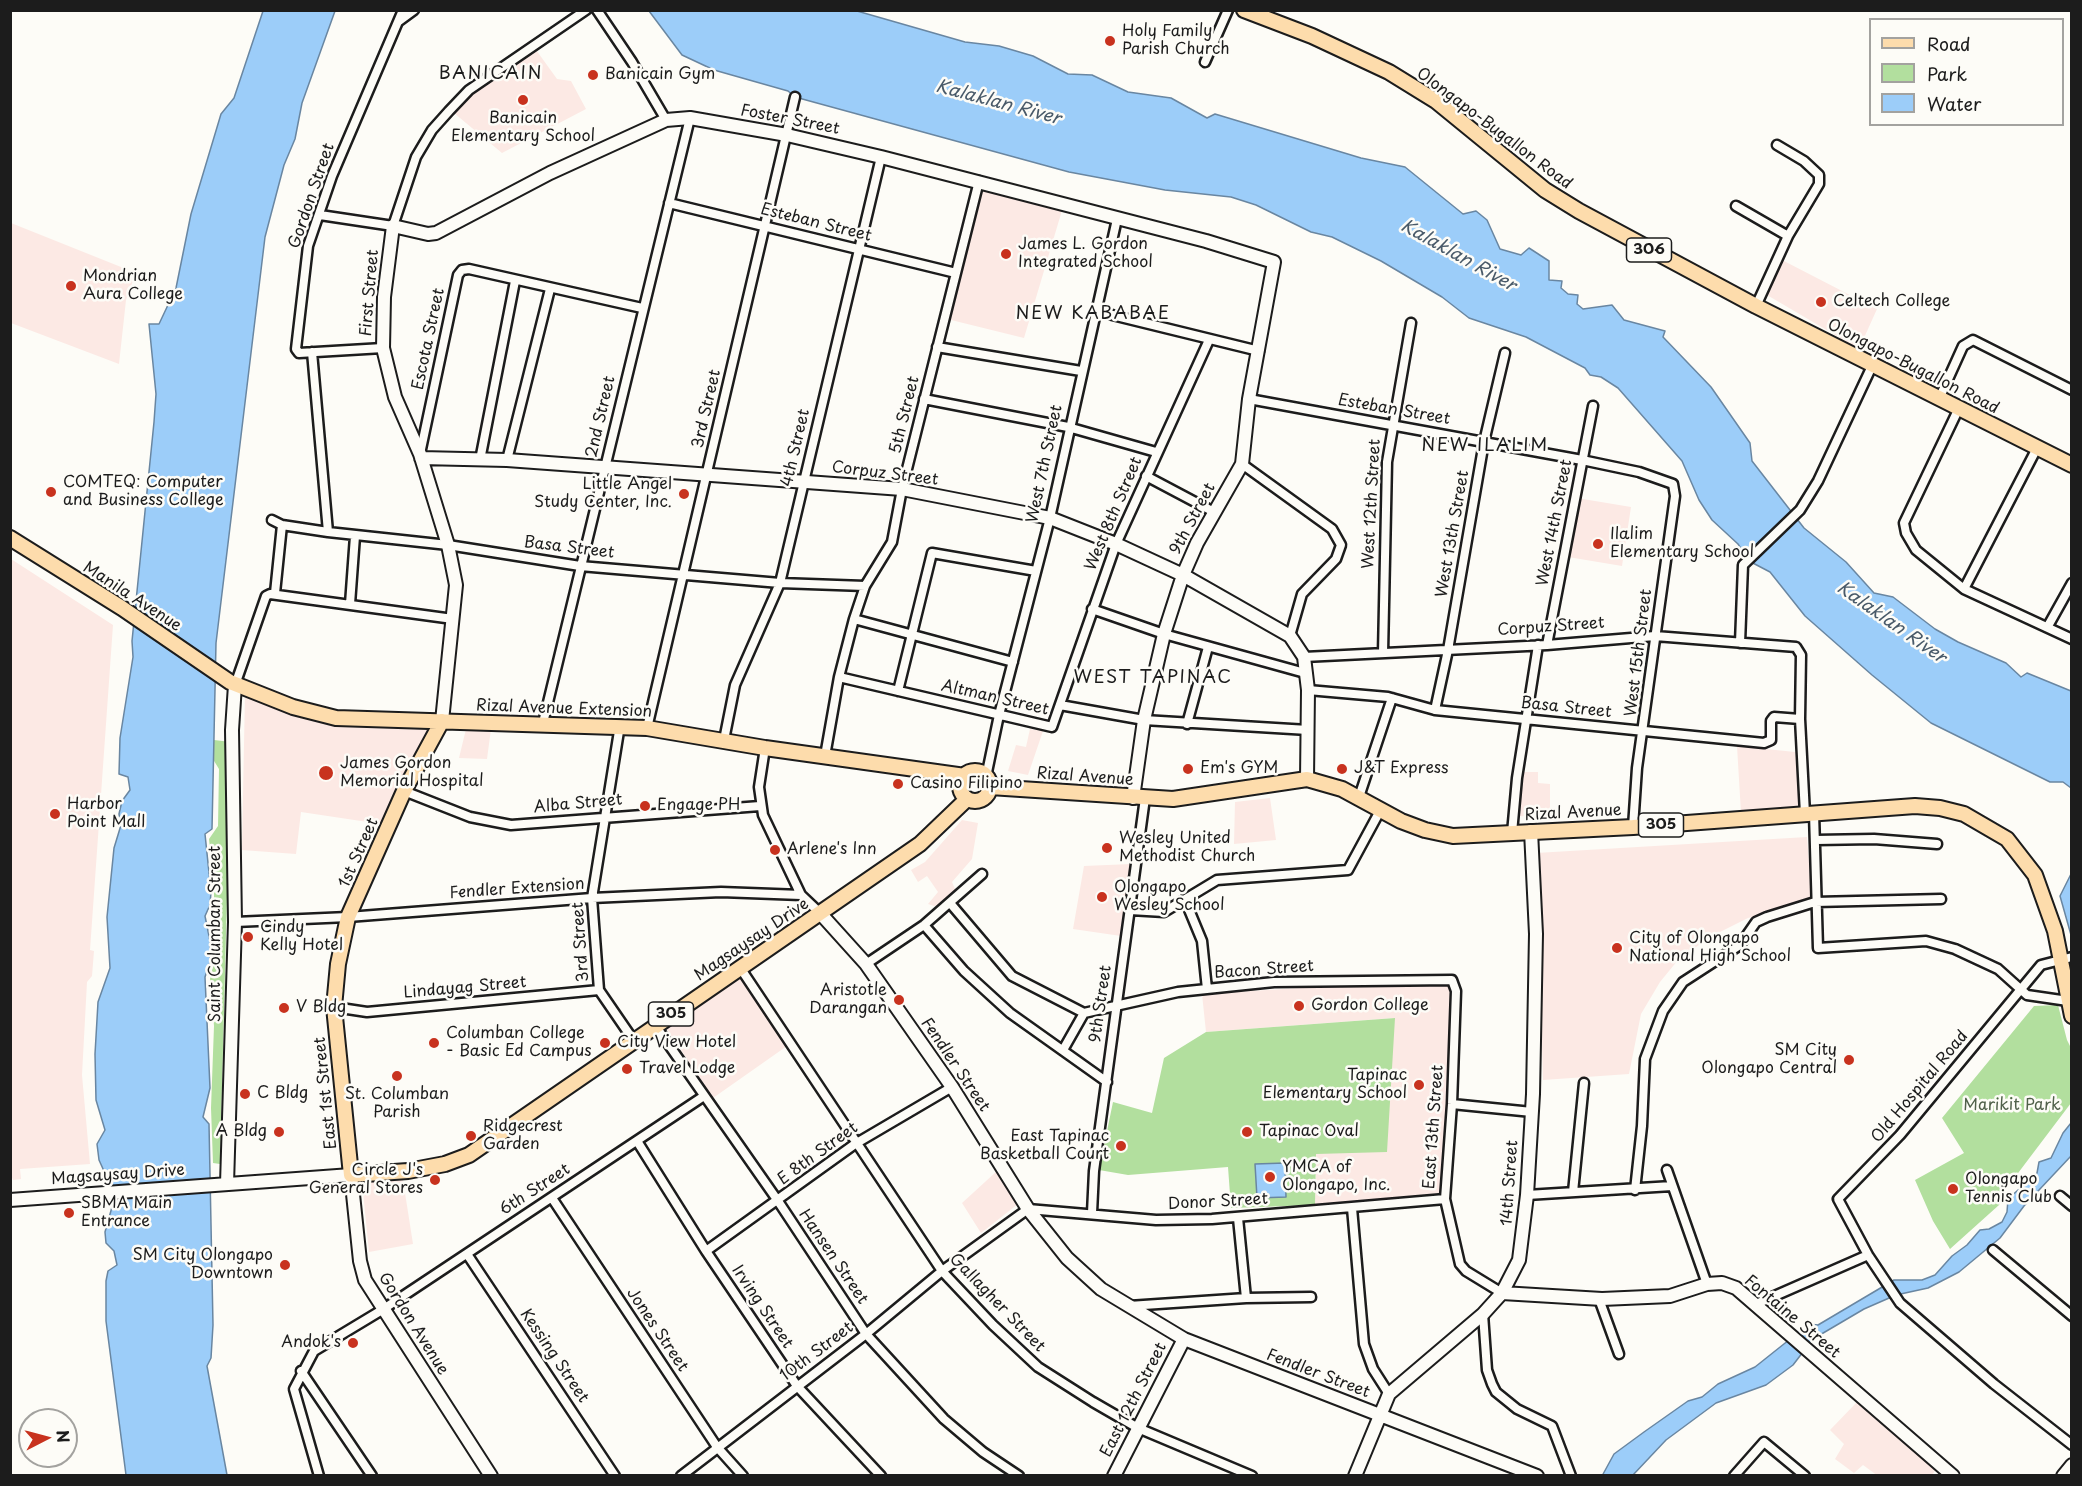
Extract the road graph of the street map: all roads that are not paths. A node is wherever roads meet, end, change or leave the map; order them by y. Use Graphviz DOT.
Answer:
graph roads {
  1 [pos="403,10"];
  2 [pos="414,10"];
  3 [pos="586,10"];
  4 [pos="597,10"];
  5 [pos="1228,10"];
  6 [pos="1244,10"];
  7 [pos="399,22"];
  8 [pos="1205,62"];
  9 [pos="795,97"];
  10 [pos="690,118"];
  11 [pos="666,120"];
  12 [pos="787,135"];
  13 [pos="1778,145"];
  14 [pos="881,157"];
  15 [pos="979,181"];
  16 [pos="669,203"];
  17 [pos="1736,207"];
  18 [pos="320,214"];
  19 [pos="1117,219"];
  20 [pos="765,225"];
  21 [pos="393,226"];
  22 [pos="1788,236"];
  23 [pos="859,250"];
  24 [pos="1269,260"];
  25 [pos="956,273"];
  26 [pos="515,281"];
  27 [pos="550,289"];
  28 [pos="1756,306"];
  29 [pos="642,308"];
  30 [pos="1096,311"];
  31 [pos="1411,323"];
  32 [pos="1209,340"];
  33 [pos="937,347"];
  34 [pos="383,348"];
  35 [pos="1259,351"];
  36 [pos="312,352"];
  37 [pos="1505,353"];
  38 [pos="1872,366"];
  39 [pos="1082,371"];
  40 [pos="2072,390"];
  41 [pos="924,399"];
  42 [pos="1249,399"];
  43 [pos="1939,399"];
  44 [pos="1593,406"];
  45 [pos="1959,408"];
  46 [pos="1392,424"];
  47 [pos="1068,427"];
  48 [pos="1484,442"];
  49 [pos="2037,448"];
  50 [pos="1156,452"];
  51 [pos="421,456"];
  52 [pos="480,460"];
  53 [pos="507,460"];
  54 [pos="1582,460"];
  55 [pos="1242,464"];
  56 [pos="2072,465"];
  57 [pos="604,469"];
  58 [pos="707,474"];
  59 [pos="1146,476"];
  60 [pos="803,481"];
  61 [pos="1673,484"];
  62 [pos="902,489"];
  63 [pos="1214,512"];
  64 [pos="1050,518"];
  65 [pos="272,520"];
  66 [pos="282,525"];
  67 [pos="328,532"];
  68 [pos="355,536"];
  69 [pos="10,538"];
  70 [pos="1116,544"];
  71 [pos="448,545"];
  72 [pos="580,566"];
  73 [pos="1036,571"];
  74 [pos="683,575"];
  75 [pos="1183,575"];
  76 [pos="780,582"];
  77 [pos="2072,583"];
  78 [pos="865,586"];
  79 [pos="1964,590"];
  80 [pos="275,593"];
  81 [pos="350,604"];
  82 [pos="1092,609"];
  83 [pos="453,619"];
  84 [pos="854,619"];
  85 [pos="2048,626"];
  86 [pos="1164,634"];
  87 [pos="912,636"];
  88 [pos="1290,636"];
  89 [pos="1655,636"];
  90 [pos="2072,639"];
  91 [pos="1740,643"];
  92 [pos="1542,645"];
  93 [pos="1208,647"];
  94 [pos="1448,650"];
  95 [pos="1383,653"];
  96 [pos="1304,657"];
  97 [pos="1013,662"];
  98 [pos="1305,673"];
  99 [pos="839,677"];
  100 [pos="235,685"];
  101 [pos="1308,690"];
  102 [pos="898,691"];
  103 [pos="1392,698"];
  104 [pos="1060,705"];
  105 [pos="1435,710"];
  106 [pos="999,715"];
  107 [pos="1527,719"];
  108 [pos="1800,719"];
  109 [pos="1144,720"];
  110 [pos="442,721"];
  111 [pos="543,723"];
  112 [pos="1187,724"];
  113 [pos="620,725"];
  114 [pos="647,728"];
  115 [pos="1308,730"];
  116 [pos="1644,730"];
  117 [pos="724,740"];
  118 [pos="765,748"];
  119 [pos="825,756"];
  120 [pos="965,776"];
  121 [pos="1307,779"];
  122 [pos="988,782"];
  123 [pos="404,791"];
  124 [pos="1359,797"];
  125 [pos="1139,798"];
  126 [pos="967,799"];
  127 [pos="760,806"];
  128 [pos="1381,809"];
  129 [pos="1810,813"];
  130 [pos="603,817"];
  131 [pos="1633,827"];
  132 [pos="1531,831"];
  133 [pos="1512,832"];
  134 [pos="1816,840"];
  135 [pos="1937,844"];
  136 [pos="982,874"];
  137 [pos="801,895"];
  138 [pos="592,898"];
  139 [pos="1941,899"];
  140 [pos="1185,900"];
  141 [pos="1815,902"];
  142 [pos="950,903"];
  143 [pos="1130,910"];
  144 [pos="820,914"];
  145 [pos="348,917"];
  146 [pos="235,922"];
  147 [pos="924,925"];
  148 [pos="2065,959"];
  149 [pos="866,964"];
  150 [pos="741,969"];
  151 [pos="1448,979"];
  152 [pos="1207,989"];
  153 [pos="599,990"];
  154 [pos="2020,990"];
  155 [pos="2068,1001"];
  156 [pos="1118,1005"];
  157 [pos="334,1007"];
  158 [pos="1084,1013"];
  159 [pos="2072,1016"];
  160 [pos="655,1025"];
  161 [pos="634,1041"];
  162 [pos="1063,1050"];
  163 [pos="1107,1082"];
  164 [pos="1584,1083"];
  165 [pos="951,1087"];
  166 [pos="704,1096"];
  167 [pos="1452,1104"];
  168 [pos="1532,1112"];
  169 [pos="637,1141"];
  170 [pos="855,1144"];
  171 [pos="1667,1170"];
  172 [pos="351,1174"];
  173 [pos="227,1184"];
  174 [pos="1672,1186"];
  175 [pos="1635,1190"];
  176 [pos="1573,1192"];
  177 [pos="1527,1195"];
  178 [pos="2060,1196"];
  179 [pos="552,1198"];
  180 [pos="1445,1198"];
  181 [pos="10,1200"];
  182 [pos="778,1201"];
  183 [pos="2072,1206"];
  184 [pos="1353,1208"];
  185 [pos="1028,1209"];
  186 [pos="1092,1213"];
  187 [pos="1238,1218"];
  188 [pos="1993,1250"];
  189 [pos="706,1251"];
  190 [pos="467,1254"];
  191 [pos="1868,1255"];
  192 [pos="942,1271"];
  193 [pos="1707,1284"];
  194 [pos="1502,1293"];
  195 [pos="1311,1297"];
  196 [pos="1246,1298"];
  197 [pos="1599,1299"];
  198 [pos="1754,1305"];
  199 [pos="1126,1306"];
  200 [pos="382,1310"];
  201 [pos="1483,1314"];
  202 [pos="2072,1317"];
  203 [pos="866,1334"];
  204 [pos="1184,1339"];
  205 [pos="1619,1354"];
  206 [pos="301,1371"];
  207 [pos="797,1386"];
  208 [pos="1389,1395"];
  209 [pos="1379,1416"];
  210 [pos="1138,1428"];
  211 [pos="2072,1445"];
  212 [pos="717,1447"];
  213 [pos="2072,1465"];
  214 [pos="319,1476"];
  215 [pos="372,1476"];
  216 [pos="491,1476"];
  217 [pos="615,1476"];
  218 [pos="681,1476"];
  219 [pos="742,1476"];
  220 [pos="881,1476"];
  221 [pos="1019,1476"];
  222 [pos="1114,1476"];
  223 [pos="1252,1476"];
  224 [pos="1355,1476"];
  225 [pos="1537,1476"];
  226 [pos="1571,1476"];
  227 [pos="1734,1476"];
  228 [pos="1805,1476"];
  229 [pos="1953,1476"];
  230 [pos="2063,1476"];
  1 -- 7 [label="street, Gordon Street"];
  2 -- 7 [label="street"];
  3 -- 21 [label="street, First Street"];
  4 -- 11 [label="street"];
  5 -- 8 [label="street"];
  6 -- 28 [label="main road, Olongapo-Bugallon Road / 306"];
  7 -- 18 [label="street, Gordon Street"];
  9 -- 12 [label="street, 3rd Street"];
  10 -- 11 [label="street, Foster Street"];
  10 -- 12 [label="street, Foster Street"];
  10 -- 16 [label="street, 2nd Street"];
  11 -- 21 [label="street, Foster Street"];
  12 -- 14 [label="street, Foster Street"];
  12 -- 20 [label="street, 3rd Street"];
  13 -- 22 [label="street"];
  14 -- 15 [label="street, Foster Street"];
  14 -- 23 [label="street, 4th Street"];
  15 -- 19 [label="street, Foster Street"];
  15 -- 25 [label="street, 5th Street"];
  16 -- 20 [label="street, Esteban Street"];
  16 -- 29 [label="street, 2nd Street"];
  17 -- 22 [label="street"];
  18 -- 21 [label="street, Foster Street"];
  18 -- 36 [label="street, Gordon Street"];
  19 -- 24 [label="street, Foster Street"];
  19 -- 30 [label="street, West 7th Street"];
  20 -- 23 [label="street, Esteban Street"];
  20 -- 58 [label="street, 3rd Street"];
  21 -- 34 [label="street, First Street"];
  22 -- 28 [label="street"];
  23 -- 25 [label="street, Esteban Street"];
  23 -- 60 [label="street, 4th Street"];
  24 -- 35 [label="street, 9th Street"];
  25 -- 33 [label="street, 5th Street"];
  26 -- 27 [label="street, Escota Street"];
  26 -- 51 [label="street, Escota Street"];
  26 -- 52 [label="street"];
  27 -- 29 [label="street, Escota Street"];
  27 -- 53 [label="street"];
  28 -- 38 [label="main road, Olongapo-Bugallon Road / 306"];
  29 -- 57 [label="street, 2nd Street"];
  30 -- 32 [label="street"];
  30 -- 39 [label="street, West 7th Street"];
  31 -- 46 [label="street, West 12th Street"];
  32 -- 35 [label="street"];
  32 -- 50 [label="street, West 8th Street"];
  33 -- 39 [label="street"];
  33 -- 41 [label="street, 5th Street"];
  34 -- 36 [label="street"];
  34 -- 51 [label="street, First Street"];
  35 -- 42 [label="street, 9th Street"];
  36 -- 67 [label="street"];
  37 -- 48 [label="street, West 13th Street"];
  38 -- 43 [label="main road, Olongapo-Bugallon Road / 306"];
  38 -- 91 [label="street"];
  39 -- 47 [label="street, West 7th Street"];
  40 -- 43 [label="street"];
  41 -- 47 [label="street"];
  41 -- 62 [label="street, 5th Street"];
  42 -- 46 [label="street, Esteban Street"];
  42 -- 55 [label="street, 9th Street"];
  43 -- 45 [label="main road, Olongapo-Bugallon Road / 306"];
  44 -- 54 [label="street, West 14th Street"];
  45 -- 49 [label="main road, Olongapo-Bugallon Road / 306"];
  45 -- 79 [label="street"];
  46 -- 48 [label="street, Esteban Street"];
  46 -- 95 [label="street, West 12th Street"];
  47 -- 50 [label="street"];
  47 -- 64 [label="street, West 7th Street"];
  48 -- 54 [label="street, Esteban Street"];
  48 -- 94 [label="street, West 13th Street"];
  49 -- 56 [label="main road, Olongapo-Bugallon Road / 306"];
  49 -- 79 [label="street"];
  50 -- 59 [label="street, West 8th Street"];
  51 -- 52 [label="street, Corpuz Street"];
  51 -- 71 [label="street, First Street"];
  52 -- 53 [label="street, Corpuz Street"];
  53 -- 57 [label="street, Corpuz Street"];
  54 -- 61 [label="street, Esteban Street"];
  54 -- 92 [label="street, West 14th Street"];
  55 -- 63 [label="street, 9th Street"];
  55 -- 88 [label="street"];
  57 -- 58 [label="street, Corpuz Street"];
  57 -- 72 [label="street, 2nd Street"];
  58 -- 60 [label="street, Corpuz Street"];
  58 -- 74 [label="street, 3rd Street"];
  59 -- 63 [label="street"];
  59 -- 70 [label="street, West 8th Street"];
  60 -- 62 [label="street, Corpuz Street"];
  60 -- 76 [label="street, 4th Street"];
  61 -- 89 [label="street, West 15th Street"];
  62 -- 64 [label="street, Corpuz Street"];
  62 -- 78 [label="street, 5th Street"];
  63 -- 75 [label="street, 9th Street"];
  64 -- 70 [label="street, Corpuz Street"];
  64 -- 73 [label="street, West 7th Street"];
  65 -- 66 [label="street, Basa Street"];
  66 -- 67 [label="street, Basa Street"];
  66 -- 80 [label="street"];
  67 -- 68 [label="street, Basa Street"];
  68 -- 71 [label="street, Basa Street"];
  68 -- 81 [label="street"];
  69 -- 100 [label="main road, Manila Avenue"];
  70 -- 75 [label="street, Corpuz Street"];
  70 -- 82 [label="street, West 8th Street"];
  71 -- 72 [label="street, Basa Street"];
  71 -- 83 [label="street, First Street"];
  72 -- 74 [label="street, Basa Street"];
  72 -- 111 [label="street, 2nd Street"];
  73 -- 87 [label="street"];
  73 -- 97 [label="street, West 7th Street"];
  74 -- 76 [label="street, Basa Street"];
  74 -- 114 [label="street, 3rd Street"];
  75 -- 86 [label="street, 9th Street"];
  75 -- 88 [label="street, Corpuz Street"];
  76 -- 78 [label="street, Basa Street"];
  76 -- 117 [label="street, 4th Street"];
  77 -- 85 [label="street"];
  78 -- 84 [label="street, 5th Street"];
  79 -- 85 [label="street"];
  80 -- 81 [label="street"];
  80 -- 100 [label="street"];
  81 -- 83 [label="street"];
  82 -- 86 [label="street"];
  82 -- 104 [label="street, West 8th Street"];
  83 -- 110 [label="street, First Street"];
  84 -- 87 [label="street"];
  84 -- 99 [label="street, 5th Street"];
  85 -- 90 [label="street"];
  86 -- 93 [label="street"];
  86 -- 109 [label="street, 9th Street"];
  87 -- 97 [label="street"];
  87 -- 102 [label="street"];
  88 -- 96 [label="street, Corpuz Street"];
  89 -- 91 [label="street, Corpuz Street"];
  89 -- 92 [label="street, Corpuz Street"];
  89 -- 116 [label="street, West 15th Street"];
  91 -- 108 [label="street, Corpuz Street"];
  92 -- 94 [label="street, Corpuz Street"];
  92 -- 107 [label="street, West 14th Street"];
  93 -- 98 [label="street"];
  93 -- 112 [label="street"];
  94 -- 95 [label="street, Corpuz Street"];
  94 -- 105 [label="street, West 13th Street"];
  95 -- 96 [label="street, Corpuz Street"];
  96 -- 98 [label="street"];
  97 -- 106 [label="street, West 7th Street"];
  98 -- 101 [label="street"];
  99 -- 102 [label="street, Altman Street"];
  99 -- 119 [label="street, 5th Street"];
  100 -- 110 [label="main road, Rizal Avenue Extension"];
  100 -- 146 [label="street, Saint Columban Street"];
  101 -- 103 [label="street, Basa Street"];
  101 -- 115 [label="street"];
  102 -- 106 [label="street, Altman Street"];
  103 -- 105 [label="street, Basa Street"];
  103 -- 124 [label="street"];
  104 -- 106 [label="street, Altman Street"];
  104 -- 109 [label="street, Altman Street"];
  105 -- 107 [label="street, Basa Street"];
  106 -- 122 [label="street, West 7th Street"];
  107 -- 116 [label="street, Basa Street"];
  107 -- 133 [label="street, West 14th Street"];
  108 -- 116 [label="street, Basa Street"];
  108 -- 129 [label="street"];
  109 -- 112 [label="street, Altman Street"];
  109 -- 125 [label="street, 9th Street"];
  110 -- 111 [label="main road, Rizal Avenue Extension"];
  110 -- 123 [label="main road, 1st Street"];
  111 -- 113 [label="main road, Rizal Avenue Extension"];
  112 -- 115 [label="street, Altman Street"];
  113 -- 114 [label="main road, Rizal Avenue Extension"];
  113 -- 130 [label="street, 3rd Street"];
  114 -- 117 [label="main road, Rizal Avenue Extension"];
  115 -- 121 [label="street"];
  116 -- 131 [label="street, West 15th Street"];
  117 -- 118 [label="main road, Rizal Avenue Extension"];
  118 -- 119 [label="main road, Rizal Avenue Extension"];
  118 -- 127 [label="street, Fendler Street"];
  119 -- 120 [label="main road, Rizal Avenue Extension"];
  120 -- 122 [label="main road, 305"];
  120 -- 126 [label="main road"];
  121 -- 124 [label="main road, Rizal Avenue / 305"];
  121 -- 125 [label="main road, Rizal Avenue / 305"];
  122 -- 125 [label="main road, Rizal Avenue / 305"];
  122 -- 126 [label="main road, 305"];
  123 -- 130 [label="street, Alba Street"];
  123 -- 145 [label="main road, 1st Street"];
  124 -- 128 [label="main road, Rizal Avenue / 305"];
  125 -- 143 [label="street, 9th Street"];
  126 -- 144 [label="main road, Magsaysay Drive / 305"];
  127 -- 130 [label="street, Alba Street"];
  127 -- 137 [label="street, Fendler Street"];
  128 -- 133 [label="main road, Rizal Avenue / 305"];
  128 -- 140 [label="street"];
  129 -- 131 [label="main road, Rizal Avenue / 305"];
  129 -- 134 [label="street"];
  129 -- 148 [label="main road, Rizal Avenue / 305"];
  130 -- 138 [label="street, 3rd Street"];
  131 -- 132 [label="main road, Rizal Avenue / 305"];
  132 -- 133 [label="main road, Rizal Avenue / 305"];
  132 -- 168 [label="street, 14th Street"];
  134 -- 135 [label="street"];
  134 -- 141 [label="street"];
  136 -- 142 [label="street"];
  137 -- 138 [label="street, Fendler Extension"];
  137 -- 144 [label="street, Fendler Street"];
  138 -- 145 [label="street, Fendler Extension"];
  138 -- 153 [label="street, 3rd Street"];
  139 -- 141 [label="street"];
  140 -- 143 [label="street"];
  140 -- 152 [label="street"];
  141 -- 154 [label="street"];
  141 -- 175 [label="street"];
  142 -- 147 [label="street"];
  142 -- 158 [label="street"];
  143 -- 156 [label="street, 9th Street"];
  144 -- 149 [label="street, Fendler Street"];
  144 -- 150 [label="main road, Magsaysay Drive / 305"];
  145 -- 146 [label="street, Fendler Extension"];
  145 -- 157 [label="main road, 1st Street"];
  146 -- 173 [label="street, Saint Columban Street"];
  147 -- 149 [label="street"];
  147 -- 162 [label="street"];
  148 -- 154 [label="street, Old Hospital Road"];
  148 -- 155 [label="main road, Rizal Avenue / 305"];
  149 -- 165 [label="street, Fendler Street"];
  150 -- 160 [label="main road, Magsaysay Drive / 305"];
  150 -- 170 [label="street, Gallagher Street"];
  151 -- 152 [label="street, Bacon Street"];
  151 -- 167 [label="street, East 13th Street"];
  152 -- 156 [label="street, Bacon Street"];
  153 -- 157 [label="street, Lindayag Street"];
  153 -- 161 [label="street, 3rd Street"];
  154 -- 155 [label="street"];
  154 -- 191 [label="street, Old Hospital Road"];
  155 -- 159 [label="main road, Rizal Avenue / 305"];
  156 -- 158 [label="street, Bacon Street"];
  156 -- 163 [label="street, 9th Street"];
  157 -- 172 [label="main road, East 1st Street"];
  158 -- 162 [label="street"];
  160 -- 161 [label="main road, Magsaysay Drive / 305"];
  160 -- 166 [label="street, Hansen Street"];
  161 -- 172 [label="main road, Magsaysay Drive / 305"];
  162 -- 163 [label="street"];
  163 -- 186 [label="street, 9th Street"];
  164 -- 176 [label="street"];
  165 -- 170 [label="street, E 8th Street"];
  165 -- 185 [label="street, Fendler Street"];
  166 -- 169 [label="street, 6th Street"];
  166 -- 182 [label="street, Hansen Street"];
  167 -- 168 [label="street"];
  167 -- 180 [label="street, East 13th Street"];
  168 -- 177 [label="street, 14th Street"];
  169 -- 179 [label="street, 6th Street"];
  169 -- 189 [label="street, Irving Street"];
  170 -- 182 [label="street, E 8th Street"];
  170 -- 192 [label="street, Gallagher Street"];
  171 -- 174 [label="street"];
  172 -- 173 [label="street, 305"];
  172 -- 200 [label="street, Gordon Avenue"];
  173 -- 181 [label="street, Magsaysay Drive"];
  174 -- 175 [label="street"];
  174 -- 193 [label="street"];
  175 -- 176 [label="street"];
  176 -- 177 [label="street"];
  177 -- 194 [label="street, 14th Street"];
  178 -- 183 [label="street"];
  179 -- 190 [label="street, 6th Street"];
  179 -- 212 [label="street, Jones Street"];
  180 -- 184 [label="street, Donor Street"];
  180 -- 194 [label="street, East 13th Street"];
  182 -- 189 [label="street, E 8th Street"];
  182 -- 203 [label="street, Hansen Street"];
  184 -- 187 [label="street, Donor Street"];
  184 -- 208 [label="street"];
  185 -- 186 [label="street, Donor Street"];
  185 -- 192 [label="street, 10th Street"];
  185 -- 199 [label="street, Fendler Street"];
  186 -- 187 [label="street, Donor Street"];
  187 -- 196 [label="street"];
  188 -- 202 [label="street"];
  189 -- 207 [label="street, Irving Street"];
  190 -- 200 [label="street, 6th Street"];
  190 -- 217 [label="street, Kessing Street"];
  191 -- 198 [label="street"];
  191 -- 211 [label="street"];
  192 -- 203 [label="street, 10th Street"];
  192 -- 210 [label="street, Gallagher Street"];
  193 -- 197 [label="street, Fontaine Street"];
  193 -- 198 [label="street, Fontaine Street"];
  194 -- 197 [label="street, Fontaine Street"];
  194 -- 201 [label="street, 14th Street"];
  195 -- 196 [label="street"];
  196 -- 199 [label="street"];
  197 -- 205 [label="street"];
  198 -- 229 [label="street, Fontaine Street"];
  199 -- 204 [label="street, Fendler Street"];
  200 -- 206 [label="street, 6th Street"];
  200 -- 216 [label="street, Gordon Avenue"];
  201 -- 208 [label="street, 14th Street"];
  201 -- 226 [label="street"];
  203 -- 207 [label="street, 10th Street"];
  203 -- 221 [label="street, Hansen Street"];
  204 -- 209 [label="street, Fendler Street"];
  204 -- 210 [label="street, East 12th Street"];
  206 -- 214 [label="street"];
  206 -- 215 [label="street"];
  207 -- 212 [label="street, 10th Street"];
  207 -- 220 [label="street, Irving Street"];
  208 -- 209 [label="street, 14th Street"];
  209 -- 224 [label="street, 14th Street"];
  209 -- 225 [label="street, Fendler Street"];
  210 -- 222 [label="street, East 12th Street"];
  210 -- 223 [label="street, Gallagher Street"];
  212 -- 218 [label="street, 10th Street"];
  212 -- 219 [label="street, Jones Street"];
  213 -- 230 [label="street"];
  227 -- 228 [label="street"];
}
